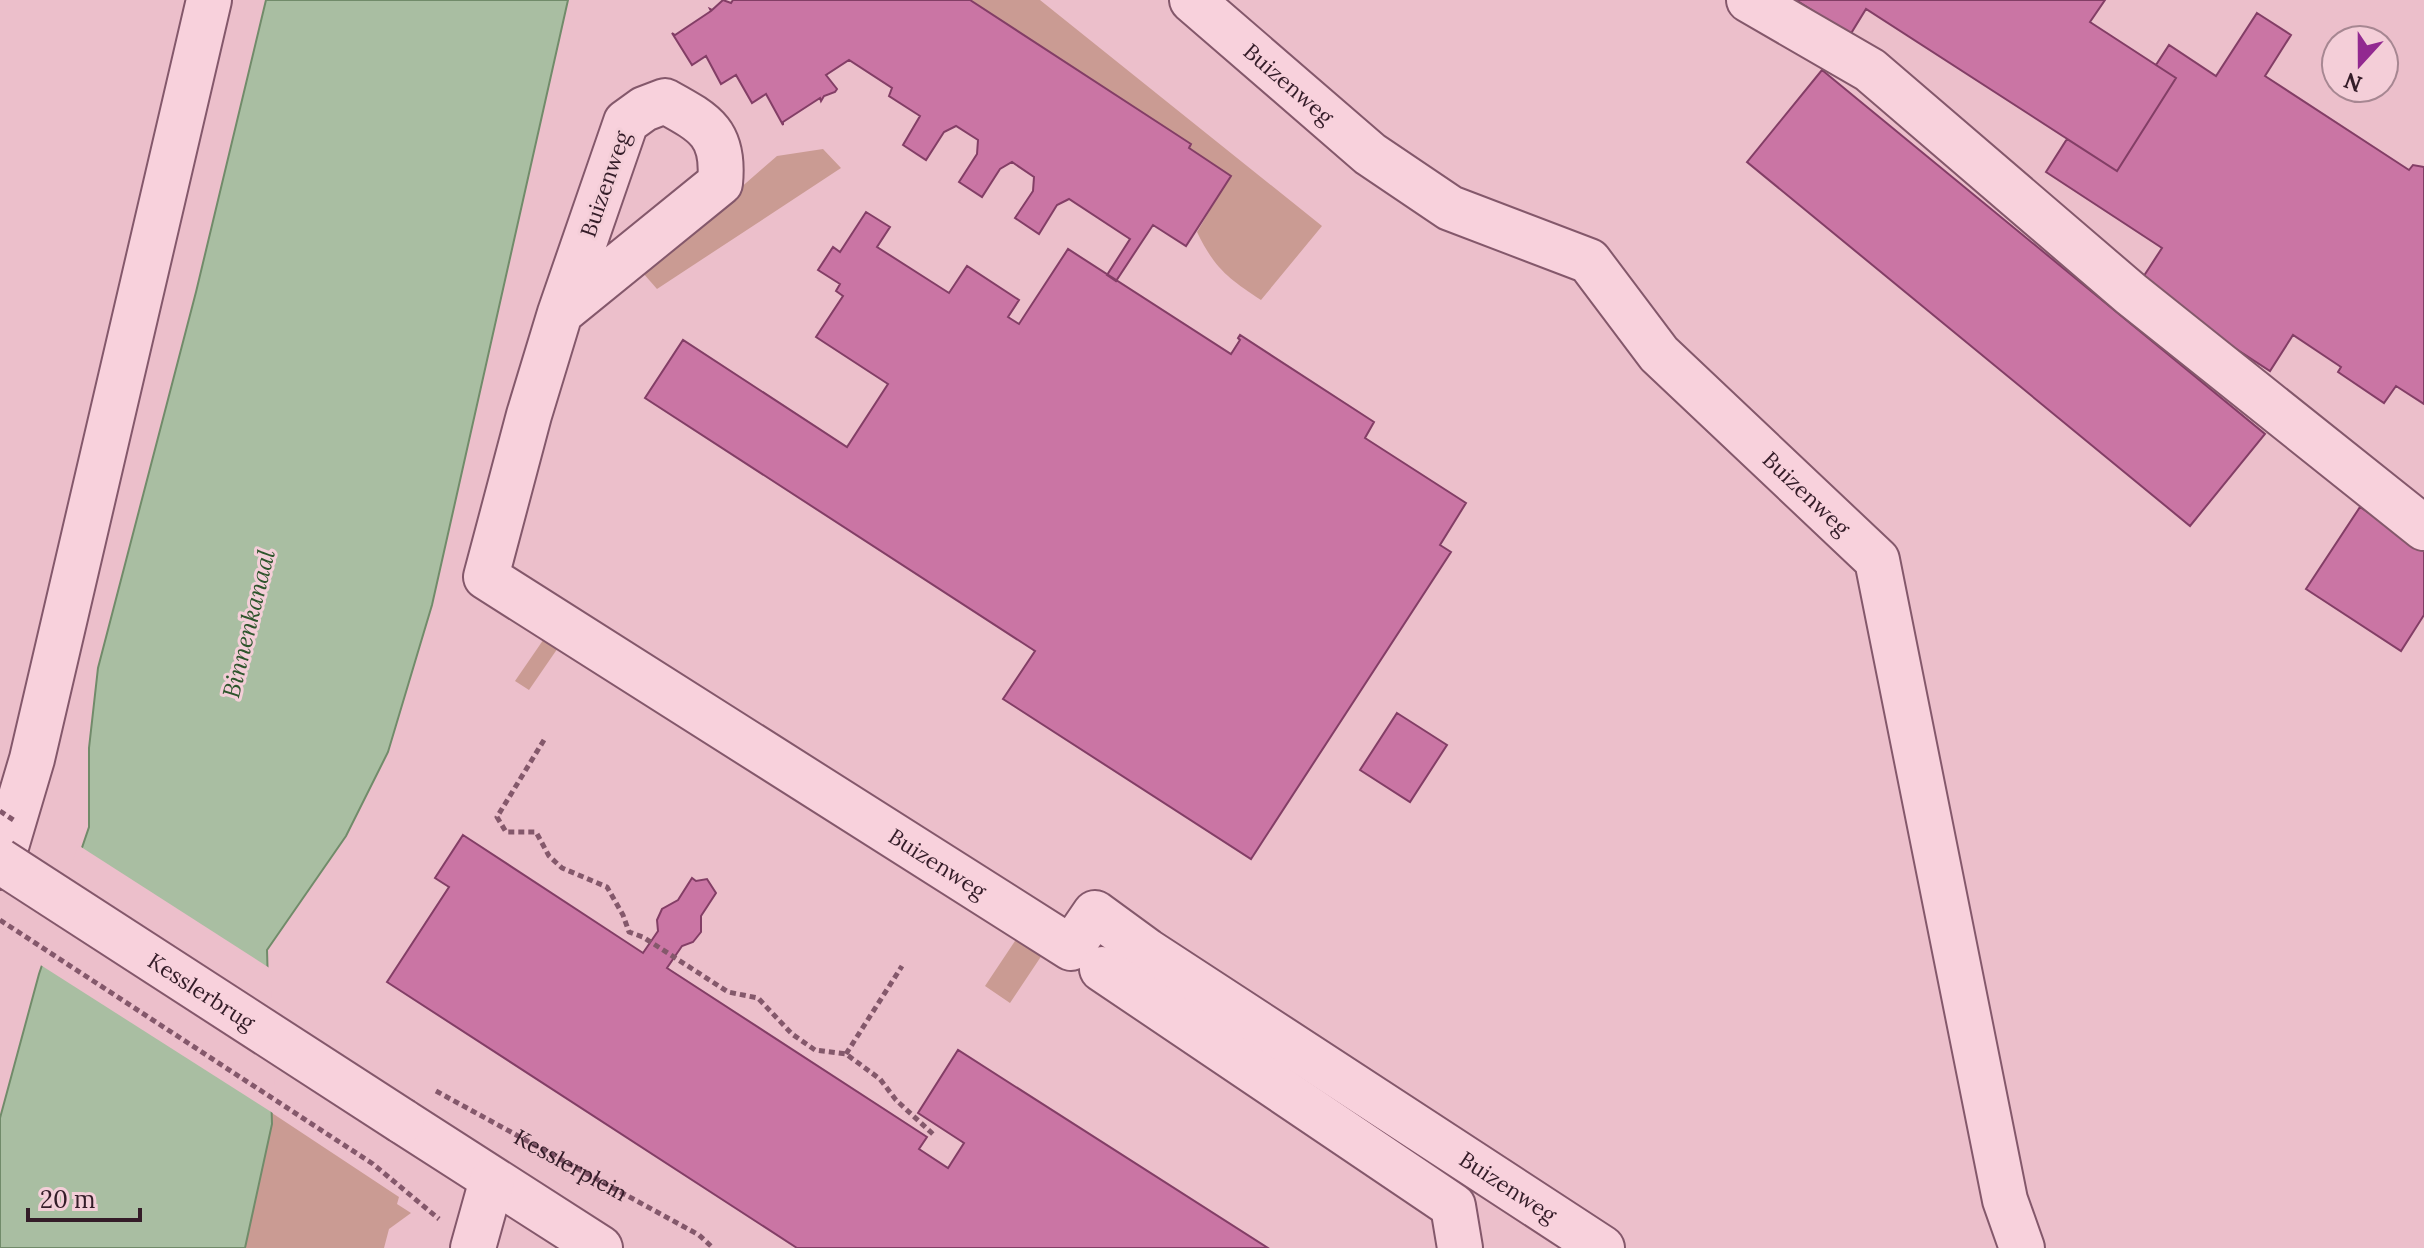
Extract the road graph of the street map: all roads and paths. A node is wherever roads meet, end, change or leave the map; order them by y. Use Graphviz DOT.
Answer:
graph roads {
  1 [pos="209,0"];
  2 [pos="1192,0"];
  3 [pos="1749,0"];
  4 [pos="560,313"];
  5 [pos="2424,528"];
  6 [pos="544,740"];
  7 [pos="0,864"];
  8 [pos="0,920"];
  9 [pos="902,966"];
  10 [pos="1102,969"];
  11 [pos="846,1054"];
  12 [pos="427,1086"];
  13 [pos="935,1136"];
  14 [pos="492,1180"];
  15 [pos="473,1246"];
  16 [pos="600,1248"];
  17 [pos="713,1248"];
  18 [pos="1460,1248"];
  19 [pos="1602,1248"];
  20 [pos="2022,1248"];
  1 -- 7 [label="street"];
  2 -- 20 [label="street, Buizenweg"];
  3 -- 5 [label="street"];
  4 -- 4 [label="street, Buizenweg"];
  4 -- 19 [label="street, Buizenweg"];
  6 -- 11 [label="path"];
  7 -- 14 [label="street, Kesslerbrug, bridge"];
  8 -- 15 [label="path"];
  9 -- 11 [label="path"];
  10 -- 18 [label="street"];
  11 -- 13 [label="path"];
  12 -- 17 [label="path, Kesslerplein"];
  14 -- 15 [label="street"];
  14 -- 16 [label="street, Kesslerbrug"];
}
